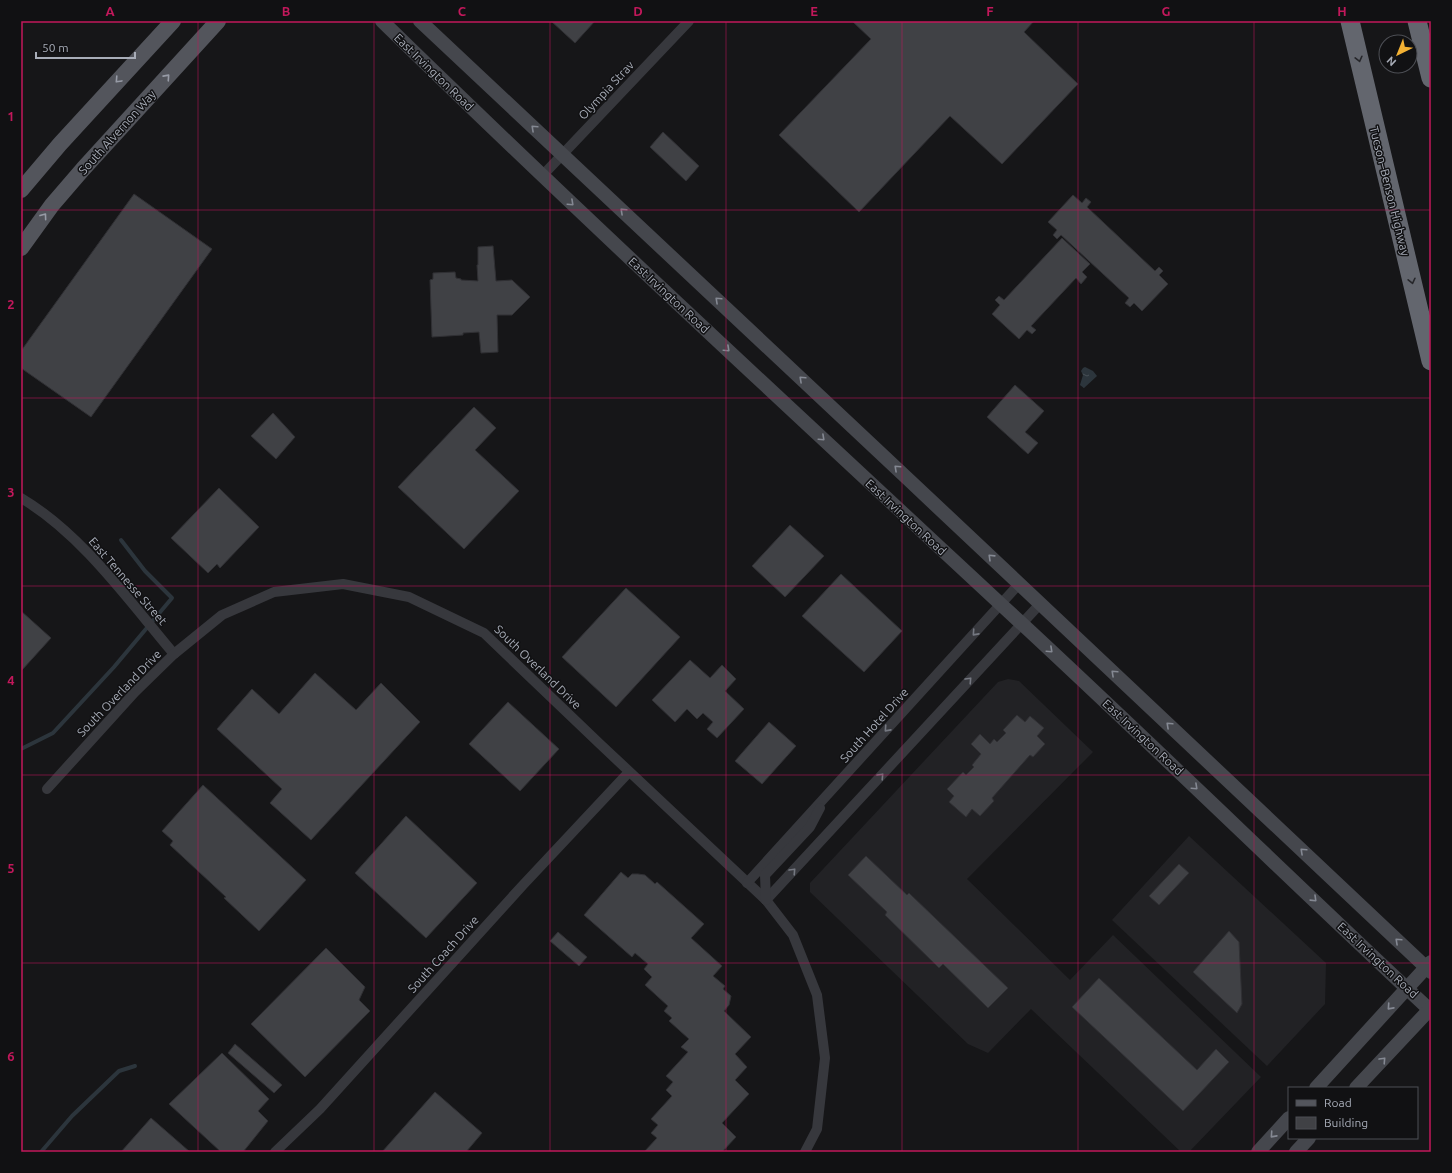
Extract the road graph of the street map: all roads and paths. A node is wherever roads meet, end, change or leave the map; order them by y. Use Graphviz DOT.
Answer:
graph roads {
  1 [pos="173,21"];
  2 [pos="218,21"];
  3 [pos="382,21"];
  4 [pos="420,21"];
  5 [pos="689,21"];
  6 [pos="1350,21"];
  7 [pos="1417,21"];
  8 [pos="1426,21"];
  9 [pos="1431,47"];
  10 [pos="1431,78"];
  11 [pos="563,154"];
  12 [pos="542,176"];
  13 [pos="21,190"];
  14 [pos="21,248"];
  15 [pos="1431,360"];
  16 [pos="21,498"];
  17 [pos="1019,584"];
  18 [pos="1001,604"];
  19 [pos="1040,604"];
  20 [pos="1021,623"];
  21 [pos="174,654"];
  22 [pos="629,772"];
  23 [pos="47,789"];
  24 [pos="828,794"];
  25 [pos="747,883"];
  26 [pos="766,900"];
  27 [pos="1429,967"];
  28 [pos="1407,988"];
  29 [pos="1431,1009"];
  30 [pos="1317,1087"];
  31 [pos="1357,1087"];
  32 [pos="1288,1119"];
  33 [pos="1308,1139"];
  34 [pos="275,1152"];
  35 [pos="805,1152"];
  36 [pos="1258,1152"];
  37 [pos="1296,1152"];
  1 -- 13 [label="main road, one-way"];
  14 -- 2 [label="main road, South Alvernon Way, one-way"];
  3 -- 12 [label="main road, East Irvington Road"];
  11 -- 4 [label="main road, one-way"];
  5 -- 11 [label="street, Olympia Strav"];
  6 -- 15 [label="highway, Tucson–Benson Highway, one-way"];
  7 -- 10 [label="highway"];
  8 -- 9 [label="highway"];
  11 -- 12 [label="street, Olympia Strav"];
  17 -- 11 [label="main road, one-way"];
  12 -- 18 [label="main road, East Irvington Road, one-way"];
  16 -- 21 [label="street, East Tennesse Street"];
  17 -- 18 [label="street, South Hotel Drive"];
  17 -- 19 [label="main road"];
  18 -- 20 [label="main road, East Irvington Road"];
  18 -- 24 [label="street, South Hotel Drive, one-way"];
  19 -- 20 [label="street"];
  27 -- 19 [label="main road, one-way"];
  26 -- 20 [label="street, one-way"];
  20 -- 28 [label="main road, East Irvington Road, one-way"];
  21 -- 22 [label="street, South Overland Drive"];
  21 -- 23 [label="street, South Overland Drive"];
  22 -- 25 [label="street, South Overland Drive"];
  22 -- 34 [label="street, South Coach Drive"];
  24 -- 25 [label="street, South Hotel Drive"];
  24 -- 26 [label="street"];
  25 -- 26 [label="street, South Overland Drive"];
  26 -- 35 [label="street, South Overland Drive"];
  27 -- 28 [label="main road"];
  28 -- 29 [label="main road, East Irvington Road"];
  28 -- 30 [label="main road, one-way"];
  31 -- 29 [label="main road, one-way"];
  32 -- 36 [label="main road, one-way"];
  33 -- 37 [label="main road"];
}
